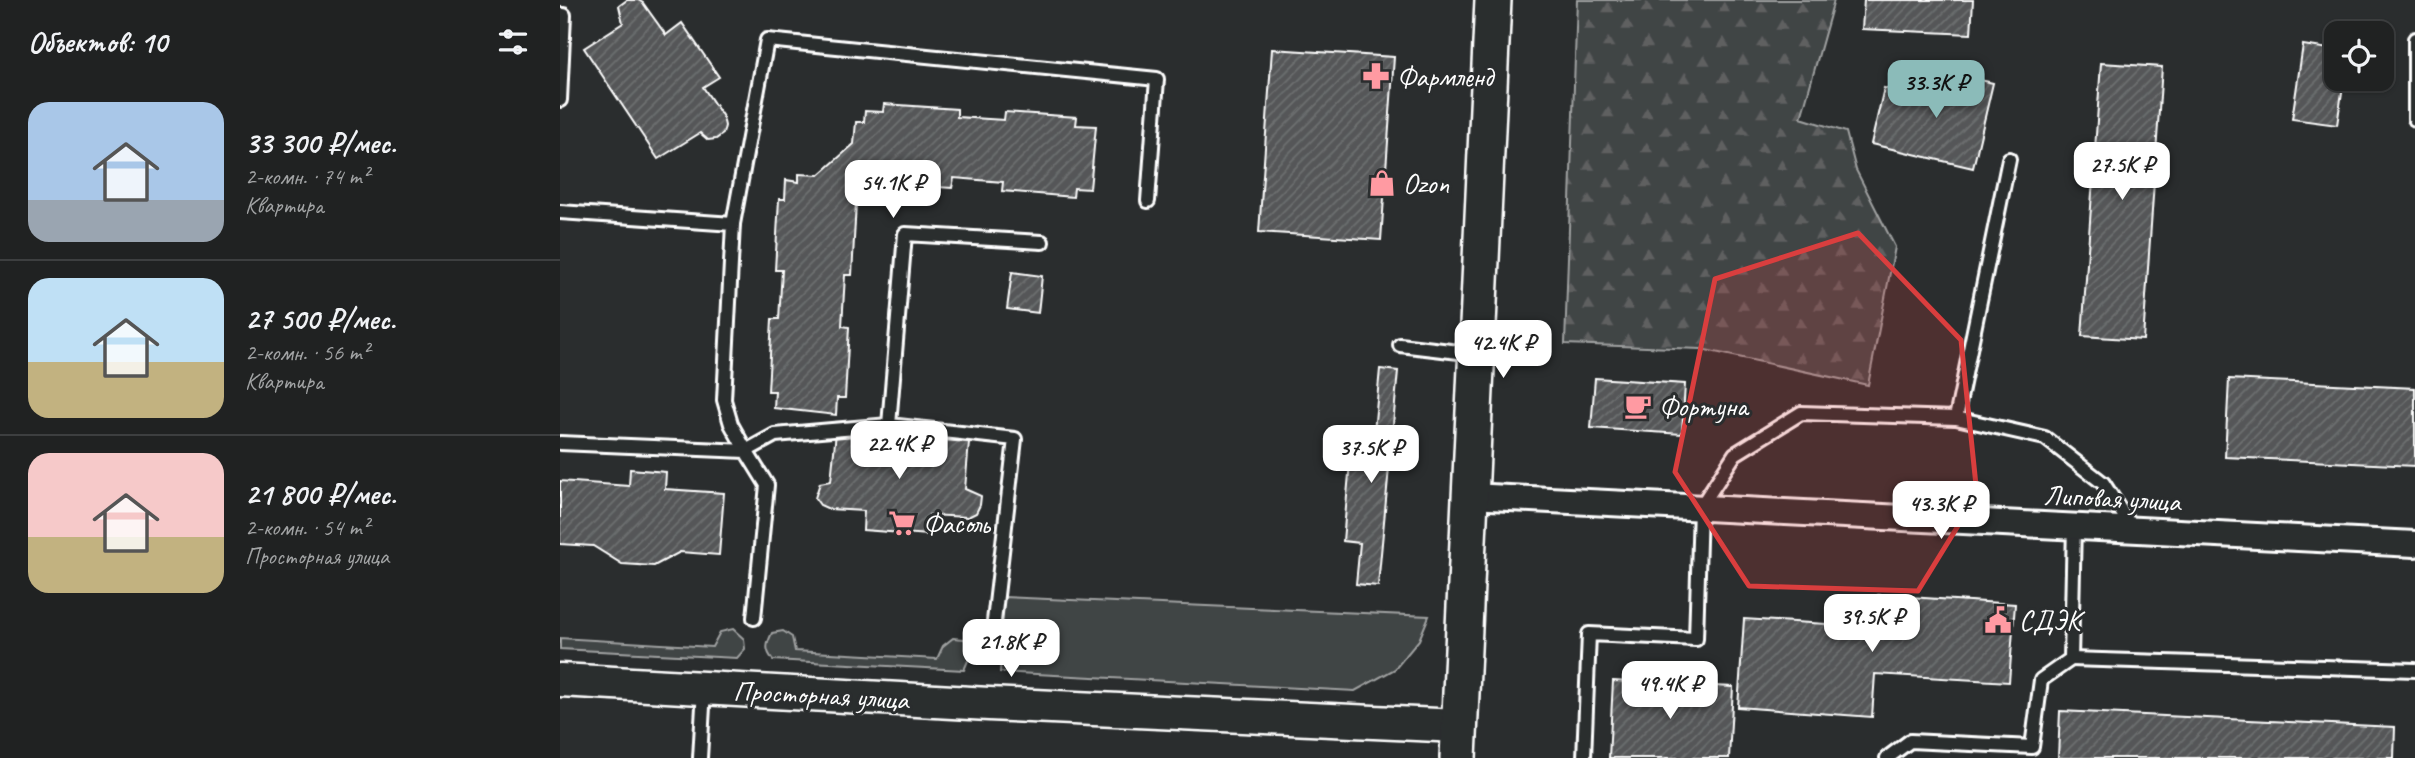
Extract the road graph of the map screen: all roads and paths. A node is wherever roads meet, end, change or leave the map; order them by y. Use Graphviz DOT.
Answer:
graph roads {
  1 [pos="1493,0"];
  2 [pos="560,15"];
  3 [pos="2415,38"];
  4 [pos="560,100"];
  5 [pos="2415,119"];
  6 [pos="2009,159"];
  7 [pos="1148,201"];
  8 [pos="560,212"];
  9 [pos="733,224"];
  10 [pos="1042,242"];
  11 [pos="1400,345"];
  12 [pos="1476,354"];
  13 [pos="1956,418"];
  14 [pos="889,425"];
  15 [pos="560,443"];
  16 [pos="746,451"];
  17 [pos="1470,496"];
  18 [pos="1700,508"];
  19 [pos="2074,526"];
  20 [pos="2132,528"];
  21 [pos="2415,544"];
  22 [pos="754,618"];
  23 [pos="993,630"];
  24 [pos="2071,659"];
  25 [pos="2415,670"];
  26 [pos="560,680"];
  27 [pos="704,689"];
  28 [pos="1459,742"];
  29 [pos="2031,752"];
  30 [pos="700,758"];
  31 [pos="1584,758"];
  32 [pos="1887,758"];
  1 -- 12 [label="main road"];
  2 -- 4 [label="lane"];
  3 -- 5 [label="lane"];
  6 -- 13 [label="lane"];
  7 -- 9 [label="lane"];
  8 -- 9 [label="lane"];
  9 -- 16 [label="lane"];
  10 -- 14 [label="lane"];
  11 -- 12 [label="lane"];
  12 -- 17 [label="main road"];
  13 -- 18 [label="lane"];
  13 -- 20 [label="lane"];
  14 -- 16 [label="lane"];
  14 -- 23 [label="lane"];
  15 -- 16 [label="lane"];
  16 -- 22 [label="lane"];
  17 -- 18 [label="street, Липовая улица"];
  17 -- 28 [label="main road"];
  18 -- 19 [label="street, Липовая улица"];
  18 -- 31 [label="lane"];
  19 -- 20 [label="street, Липовая улица"];
  19 -- 24 [label="lane"];
  20 -- 21 [label="street, Липовая улица"];
  24 -- 25 [label="lane"];
  24 -- 29 [label="lane"];
  26 -- 27 [label="street, Просторная улица"];
  27 -- 28 [label="street, Просторная улица"];
  27 -- 30 [label="lane"];
  29 -- 32 [label="lane"];
}
